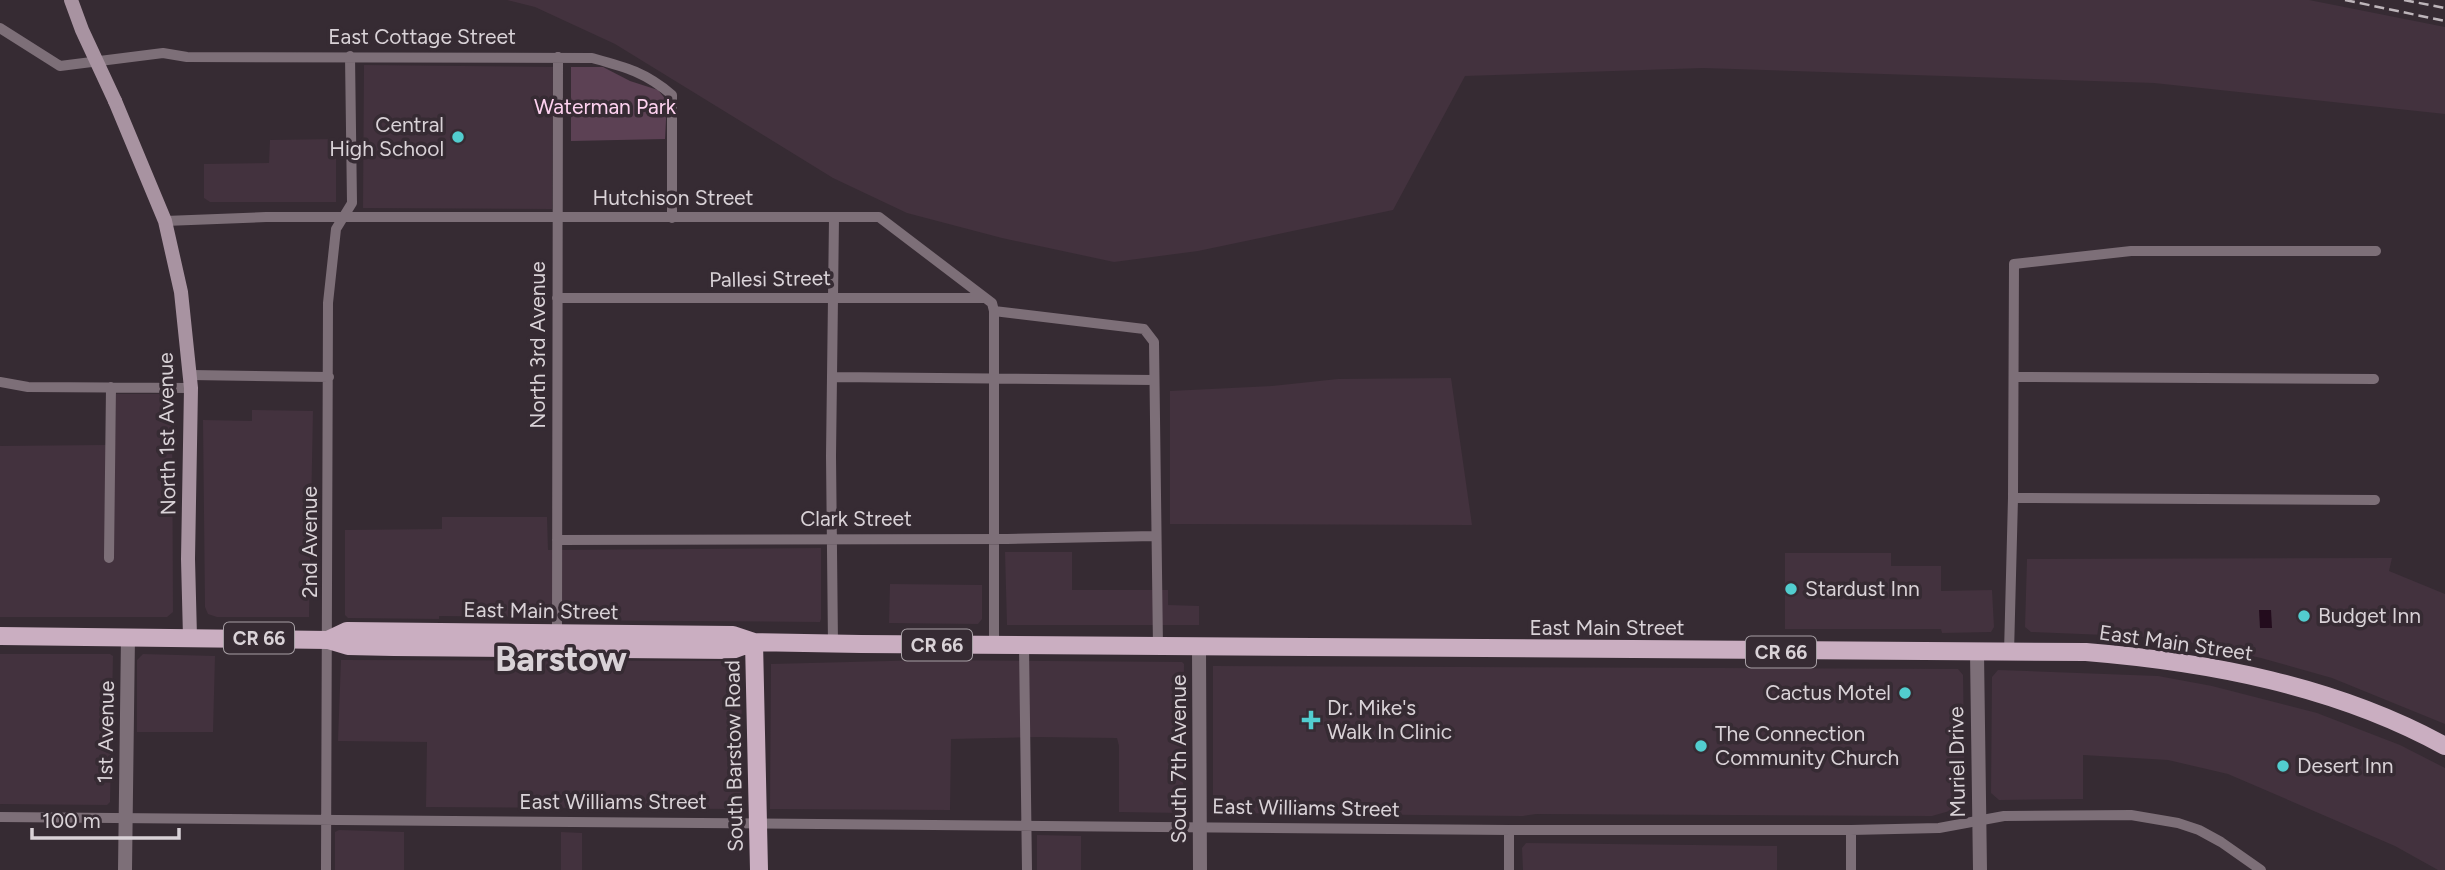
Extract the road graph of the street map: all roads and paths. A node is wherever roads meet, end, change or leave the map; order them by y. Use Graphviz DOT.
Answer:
graph roads {
  1 [pos="71,0"];
  2 [pos="0,28"];
  3 [pos="350,56"];
  4 [pos="558,57"];
  5 [pos="344,217"];
  6 [pos="557,217"];
  7 [pos="672,218"];
  8 [pos="834,218"];
  9 [pos="165,221"];
  10 [pos="2376,251"];
  11 [pos="833,297"];
  12 [pos="557,298"];
  13 [pos="985,298"];
  14 [pos="994,311"];
  15 [pos="329,377"];
  16 [pos="833,377"];
  17 [pos="2014,377"];
  18 [pos="994,378"];
  19 [pos="2374,379"];
  20 [pos="1154,380"];
  21 [pos="191,381"];
  22 [pos="0,382"];
  23 [pos="111,387"];
  24 [pos="2014,498"];
  25 [pos="2375,500"];
  26 [pos="1155,536"];
  27 [pos="833,538"];
  28 [pos="994,539"];
  29 [pos="557,540"];
  30 [pos="109,558"];
  31 [pos="557,634"];
  32 [pos="0,636"];
  33 [pos="128,636"];
  34 [pos="190,636"];
  35 [pos="328,640"];
  36 [pos="754,642"];
  37 [pos="833,644"];
  38 [pos="994,646"];
  39 [pos="1024,646"];
  40 [pos="1158,647"];
  41 [pos="1199,647"];
  42 [pos="1977,653"];
  43 [pos="2010,653"];
  44 [pos="2445,746"];
  45 [pos="0,817"];
  46 [pos="126,817"];
  47 [pos="327,819"];
  48 [pos="1979,819"];
  49 [pos="758,822"];
  50 [pos="1027,825"];
  51 [pos="1200,826"];
  52 [pos="1509,830"];
  53 [pos="1851,830"];
  54 [pos="125,870"];
  55 [pos="326,870"];
  56 [pos="759,870"];
  57 [pos="1027,870"];
  58 [pos="1200,870"];
  59 [pos="1509,870"];
  60 [pos="1851,870"];
  61 [pos="1980,870"];
  62 [pos="2261,870"];
  1 -- 9 [label="main road, North 1st Avenue, bridge"];
  2 -- 3 [label="street, East Cottage Street"];
  3 -- 4 [label="street, East Cottage Street"];
  3 -- 5 [label="street, 2nd Avenue"];
  4 -- 6 [label="street, North 3rd Avenue"];
  4 -- 7 [label="street, East Cottage Street"];
  5 -- 6 [label="street, Hutchison Street"];
  5 -- 9 [label="street, Hutchison Street"];
  5 -- 15 [label="street, 2nd Avenue"];
  6 -- 7 [label="street, Hutchison Street"];
  6 -- 12 [label="street, North 3rd Avenue"];
  7 -- 8 [label="street, Hutchison Street"];
  8 -- 11 [label="street"];
  8 -- 13 [label="street, Hutchison Street"];
  9 -- 21 [label="main road, North 1st Avenue"];
  10 -- 17 [label="street"];
  11 -- 12 [label="street, Pallesi Street"];
  11 -- 13 [label="street, Pallesi Street"];
  11 -- 16 [label="street"];
  12 -- 29 [label="street, North 3rd Avenue"];
  13 -- 14 [label="street, Hutchison Street"];
  14 -- 18 [label="street"];
  14 -- 20 [label="street"];
  15 -- 21 [label="street"];
  15 -- 35 [label="street, 2nd Avenue"];
  16 -- 18 [label="street"];
  16 -- 27 [label="street"];
  17 -- 19 [label="street"];
  17 -- 24 [label="street"];
  18 -- 20 [label="street"];
  18 -- 28 [label="street"];
  20 -- 26 [label="street"];
  21 -- 23 [label="street"];
  21 -- 34 [label="main road, North 1st Avenue"];
  22 -- 23 [label="street"];
  23 -- 30 [label="street"];
  24 -- 25 [label="street"];
  24 -- 43 [label="street"];
  26 -- 28 [label="street, Clark Street"];
  26 -- 40 [label="street"];
  27 -- 28 [label="street, Clark Street"];
  27 -- 29 [label="street, Clark Street"];
  27 -- 37 [label="street"];
  28 -- 38 [label="street"];
  29 -- 31 [label="street, North 3rd Avenue"];
  31 -- 35 [label="main road, East Main Street / CR 66"];
  31 -- 36 [label="main road, East Main Street / CR 66"];
  32 -- 33 [label="main road, CR 66"];
  33 -- 34 [label="main road, CR 66"];
  33 -- 46 [label="street, 1st Avenue"];
  34 -- 35 [label="main road, East Main Street / CR 66"];
  35 -- 36 [label="main road, East Main Street / CR 66"];
  35 -- 47 [label="street, 2nd Avenue"];
  36 -- 37 [label="main road, East Main Street / CR 66"];
  36 -- 49 [label="main road, South Barstow Road"];
  37 -- 38 [label="main road, East Main Street / CR 66"];
  38 -- 39 [label="main road, East Main Street / CR 66"];
  39 -- 40 [label="main road, East Main Street / CR 66"];
  39 -- 50 [label="street"];
  40 -- 41 [label="main road, East Main Street / CR 66"];
  41 -- 42 [label="main road, East Main Street / CR 66"];
  41 -- 51 [label="street, South 7th Avenue"];
  42 -- 43 [label="main road, East Main Street / CR 66"];
  42 -- 48 [label="street, Muriel Drive"];
  43 -- 44 [label="main road, East Main Street / CR 66"];
  45 -- 46 [label="street, East Williams Street"];
  46 -- 47 [label="street, East Williams Street"];
  46 -- 54 [label="street, 1st Avenue"];
  47 -- 49 [label="street, East Williams Street"];
  47 -- 55 [label="street, 2nd Avenue"];
  48 -- 53 [label="street, East Williams Street"];
  48 -- 61 [label="street, Muriel Drive"];
  48 -- 62 [label="street, East Williams Street"];
  49 -- 50 [label="street, East Williams Street"];
  49 -- 56 [label="main road, South Barstow Road"];
  50 -- 51 [label="street, East Williams Street"];
  50 -- 57 [label="street"];
  51 -- 52 [label="street, East Williams Street"];
  51 -- 58 [label="street, South 7th Avenue"];
  52 -- 53 [label="street, East Williams Street"];
  52 -- 59 [label="street"];
  53 -- 60 [label="street"];
}
